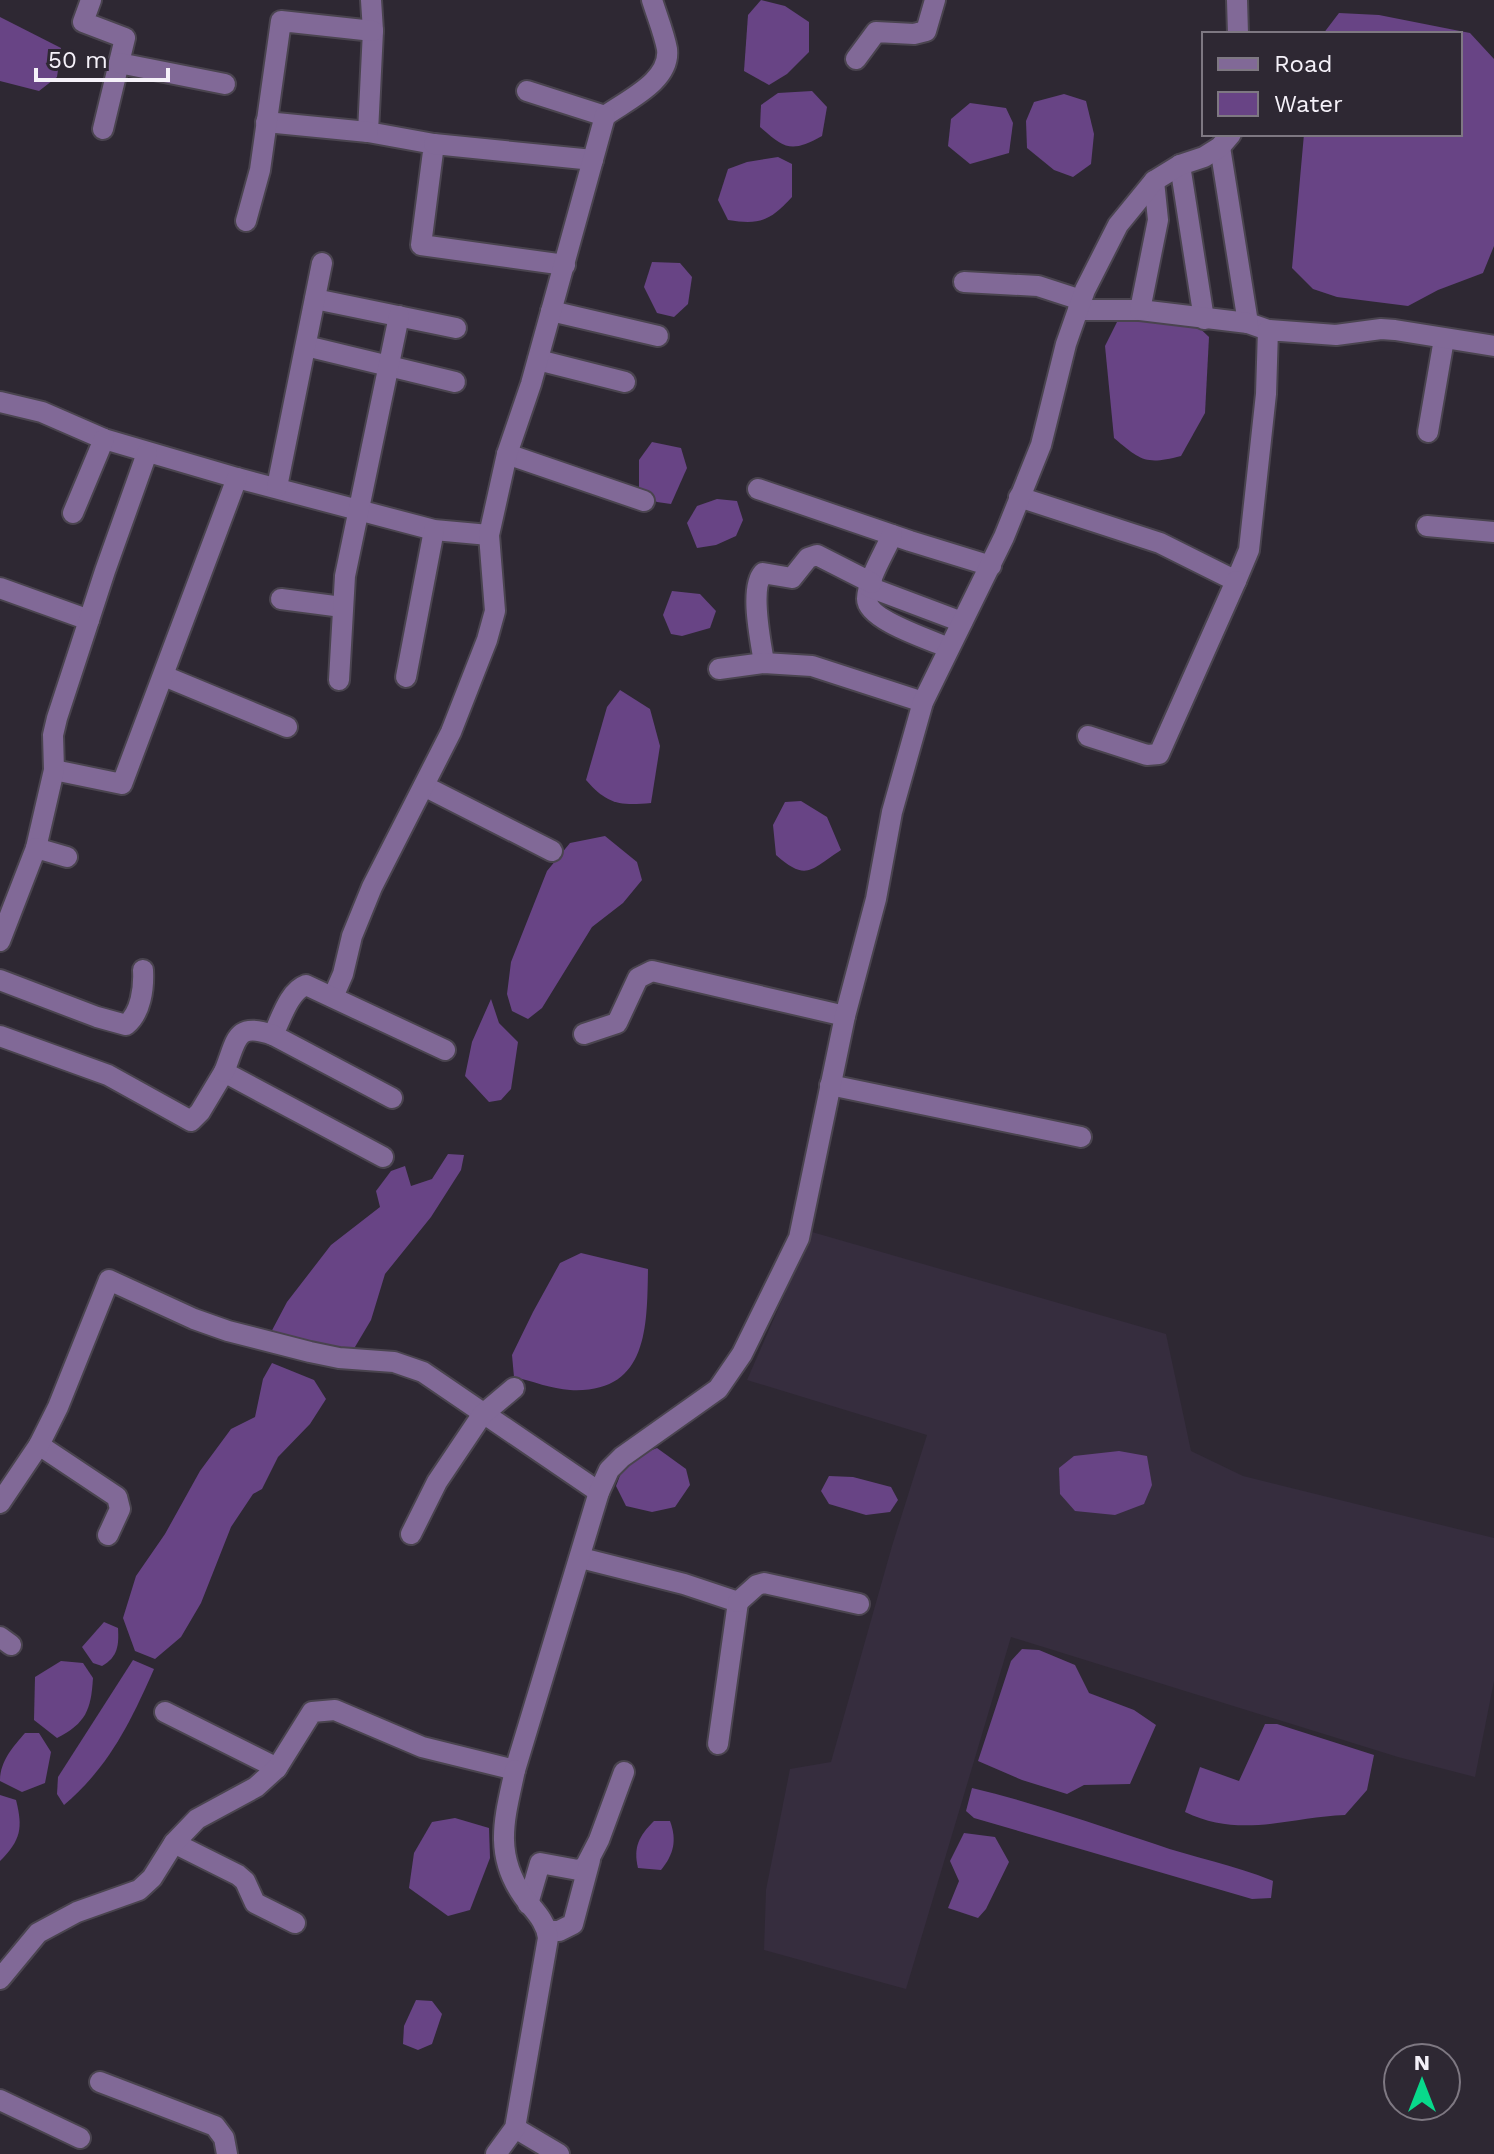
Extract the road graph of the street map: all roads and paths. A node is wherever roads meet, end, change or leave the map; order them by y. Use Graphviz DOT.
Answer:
graph roads {
  1 [pos="91,0"];
  2 [pos="371,0"];
  3 [pos="652,0"];
  4 [pos="935,0"];
  5 [pos="1237,0"];
  6 [pos="373,31"];
  7 [pos="1238,32"];
  8 [pos="856,59"];
  9 [pos="119,63"];
  10 [pos="225,84"];
  11 [pos="527,91"];
  12 [pos="605,116"];
  13 [pos="266,122"];
  14 [pos="103,129"];
  15 [pos="368,132"];
  16 [pos="1226,140"];
  17 [pos="434,144"];
  18 [pos="593,160"];
  19 [pos="1180,165"];
  20 [pos="1154,181"];
  21 [pos="246,221"];
  22 [pos="322,263"];
  23 [pos="565,265"];
  24 [pos="964,282"];
  25 [pos="315,299"];
  26 [pos="1080,305"];
  27 [pos="1140,310"];
  28 [pos="551,311"];
  29 [pos="399,316"];
  30 [pos="1204,319"];
  31 [pos="1248,323"];
  32 [pos="456,328"];
  33 [pos="1268,330"];
  34 [pos="658,336"];
  35 [pos="1444,339"];
  36 [pos="306,346"];
  37 [pos="1494,346"];
  38 [pos="538,360"];
  39 [pos="388,367"];
  40 [pos="455,382"];
  41 [pos="625,382"];
  42 [pos="0,402"];
  43 [pos="1428,432"];
  44 [pos="104,439"];
  45 [pos="147,453"];
  46 [pos="507,454"];
  47 [pos="237,478"];
  48 [pos="277,487"];
  49 [pos="758,489"];
  50 [pos="1019,497"];
  51 [pos="644,501"];
  52 [pos="357,509"];
  53 [pos="73,513"];
  54 [pos="1427,526"];
  55 [pos="434,530"];
  56 [pos="1494,532"];
  57 [pos="489,535"];
  58 [pos="892,535"];
  59 [pos="991,566"];
  60 [pos="1236,581"];
  61 [pos="870,585"];
  62 [pos="0,588"];
  63 [pos="281,599"];
  64 [pos="342,607"];
  65 [pos="89,620"];
  66 [pos="962,622"];
  67 [pos="949,648"];
  68 [pos="764,663"];
  69 [pos="719,669"];
  70 [pos="164,676"];
  71 [pos="406,677"];
  72 [pos="339,680"];
  73 [pos="923,702"];
  74 [pos="287,727"];
  75 [pos="1088,736"];
  76 [pos="54,770"];
  77 [pos="424,786"];
  78 [pos="36,848"];
  79 [pos="552,851"];
  80 [pos="67,857"];
  81 [pos="0,941"];
  82 [pos="143,970"];
  83 [pos="0,980"];
  84 [pos="333,997"];
  85 [pos="845,1016"];
  86 [pos="584,1034"];
  87 [pos="273,1035"];
  88 [pos="0,1036"];
  89 [pos="445,1050"];
  90 [pos="224,1072"];
  91 [pos="830,1085"];
  92 [pos="392,1098"];
  93 [pos="1081,1137"];
  94 [pos="383,1157"];
  95 [pos="514,1388"];
  96 [pos="482,1415"];
  97 [pos="39,1445"];
  98 [pos="599,1492"];
  99 [pos="0,1503"];
  100 [pos="411,1534"];
  101 [pos="108,1535"];
  102 [pos="581,1558"];
  103 [pos="738,1602"];
  104 [pos="859,1604"];
  105 [pos="165,1712"];
  106 [pos="718,1744"];
  107 [pos="277,1768"];
  108 [pos="515,1770"];
  109 [pos="624,1772"];
  110 [pos="174,1843"];
  111 [pos="590,1860"];
  112 [pos="528,1904"];
  113 [pos="295,1923"];
  114 [pos="547,1931"];
  115 [pos="0,1979"];
  116 [pos="100,2082"];
  117 [pos="0,2100"];
  118 [pos="515,2128"];
  119 [pos="80,2138"];
  120 [pos="227,2154"];
  121 [pos="496,2154"];
  122 [pos="559,2154"];
  1 -- 9 [label="street"];
  2 -- 6 [label="street"];
  3 -- 12 [label="street"];
  4 -- 8 [label="street"];
  5 -- 7 [label="street"];
  6 -- 13 [label="street"];
  6 -- 15 [label="street"];
  9 -- 10 [label="street"];
  9 -- 14 [label="street"];
  11 -- 12 [label="street"];
  12 -- 18 [label="street"];
  13 -- 15 [label="street"];
  13 -- 21 [label="street"];
  15 -- 17 [label="street"];
  16 -- 19 [label="street"];
  16 -- 31 [label="street"];
  17 -- 18 [label="street"];
  17 -- 23 [label="street"];
  18 -- 23 [label="street"];
  19 -- 20 [label="street"];
  19 -- 30 [label="street"];
  20 -- 26 [label="street"];
  20 -- 27 [label="street"];
  22 -- 25 [label="street"];
  23 -- 28 [label="street"];
  24 -- 26 [label="street"];
  25 -- 29 [label="street"];
  25 -- 36 [label="street"];
  26 -- 27 [label="street"];
  26 -- 50 [label="street"];
  27 -- 30 [label="street"];
  28 -- 34 [label="street"];
  28 -- 38 [label="street"];
  29 -- 32 [label="street"];
  29 -- 39 [label="street"];
  30 -- 31 [label="street"];
  31 -- 33 [label="street"];
  33 -- 35 [label="street"];
  33 -- 60 [label="street"];
  35 -- 37 [label="street"];
  35 -- 43 [label="street"];
  36 -- 39 [label="street"];
  36 -- 48 [label="street"];
  38 -- 41 [label="street"];
  38 -- 46 [label="street"];
  39 -- 40 [label="street"];
  39 -- 52 [label="street"];
  42 -- 44 [label="street"];
  44 -- 45 [label="street"];
  44 -- 53 [label="street"];
  45 -- 47 [label="street"];
  45 -- 65 [label="street"];
  46 -- 51 [label="street"];
  46 -- 57 [label="street"];
  47 -- 48 [label="street"];
  47 -- 70 [label="street"];
  48 -- 52 [label="street"];
  49 -- 58 [label="street"];
  50 -- 59 [label="street"];
  50 -- 60 [label="street"];
  52 -- 55 [label="street"];
  52 -- 64 [label="street"];
  54 -- 56 [label="street"];
  55 -- 57 [label="street"];
  55 -- 71 [label="street"];
  57 -- 77 [label="street"];
  58 -- 59 [label="street"];
  58 -- 61 [label="street"];
  59 -- 66 [label="street"];
  60 -- 75 [label="street"];
  61 -- 66 [label="street"];
  61 -- 67 [label="street"];
  61 -- 68 [label="street"];
  62 -- 65 [label="street"];
  63 -- 64 [label="street"];
  64 -- 72 [label="street"];
  65 -- 76 [label="street"];
  66 -- 67 [label="street"];
  67 -- 73 [label="street"];
  68 -- 69 [label="street"];
  68 -- 73 [label="street"];
  70 -- 74 [label="street"];
  70 -- 76 [label="street"];
  73 -- 85 [label="street"];
  76 -- 78 [label="street"];
  77 -- 79 [label="street"];
  77 -- 84 [label="street"];
  78 -- 80 [label="street"];
  78 -- 81 [label="street"];
  82 -- 83 [label="street"];
  84 -- 87 [label="street"];
  84 -- 89 [label="street"];
  85 -- 86 [label="street"];
  85 -- 91 [label="street"];
  87 -- 90 [label="street"];
  87 -- 92 [label="street"];
  88 -- 90 [label="street"];
  90 -- 94 [label="street"];
  91 -- 93 [label="street"];
  91 -- 98 [label="street"];
  95 -- 96 [label="street"];
  96 -- 97 [label="street"];
  96 -- 98 [label="street"];
  96 -- 100 [label="street"];
  97 -- 99 [label="street"];
  97 -- 101 [label="street"];
  98 -- 102 [label="street"];
  102 -- 103 [label="street"];
  102 -- 108 [label="street"];
  103 -- 104 [label="street"];
  103 -- 106 [label="street"];
  105 -- 107 [label="street"];
  107 -- 108 [label="street"];
  107 -- 110 [label="street"];
  108 -- 112 [label="street"];
  109 -- 111 [label="street"];
  110 -- 113 [label="street"];
  110 -- 115 [label="street"];
  111 -- 112 [label="street"];
  111 -- 114 [label="street"];
  112 -- 114 [label="street"];
  114 -- 118 [label="street"];
  116 -- 120 [label="street"];
  117 -- 119 [label="street"];
  118 -- 121 [label="street"];
  118 -- 122 [label="street"];
}
